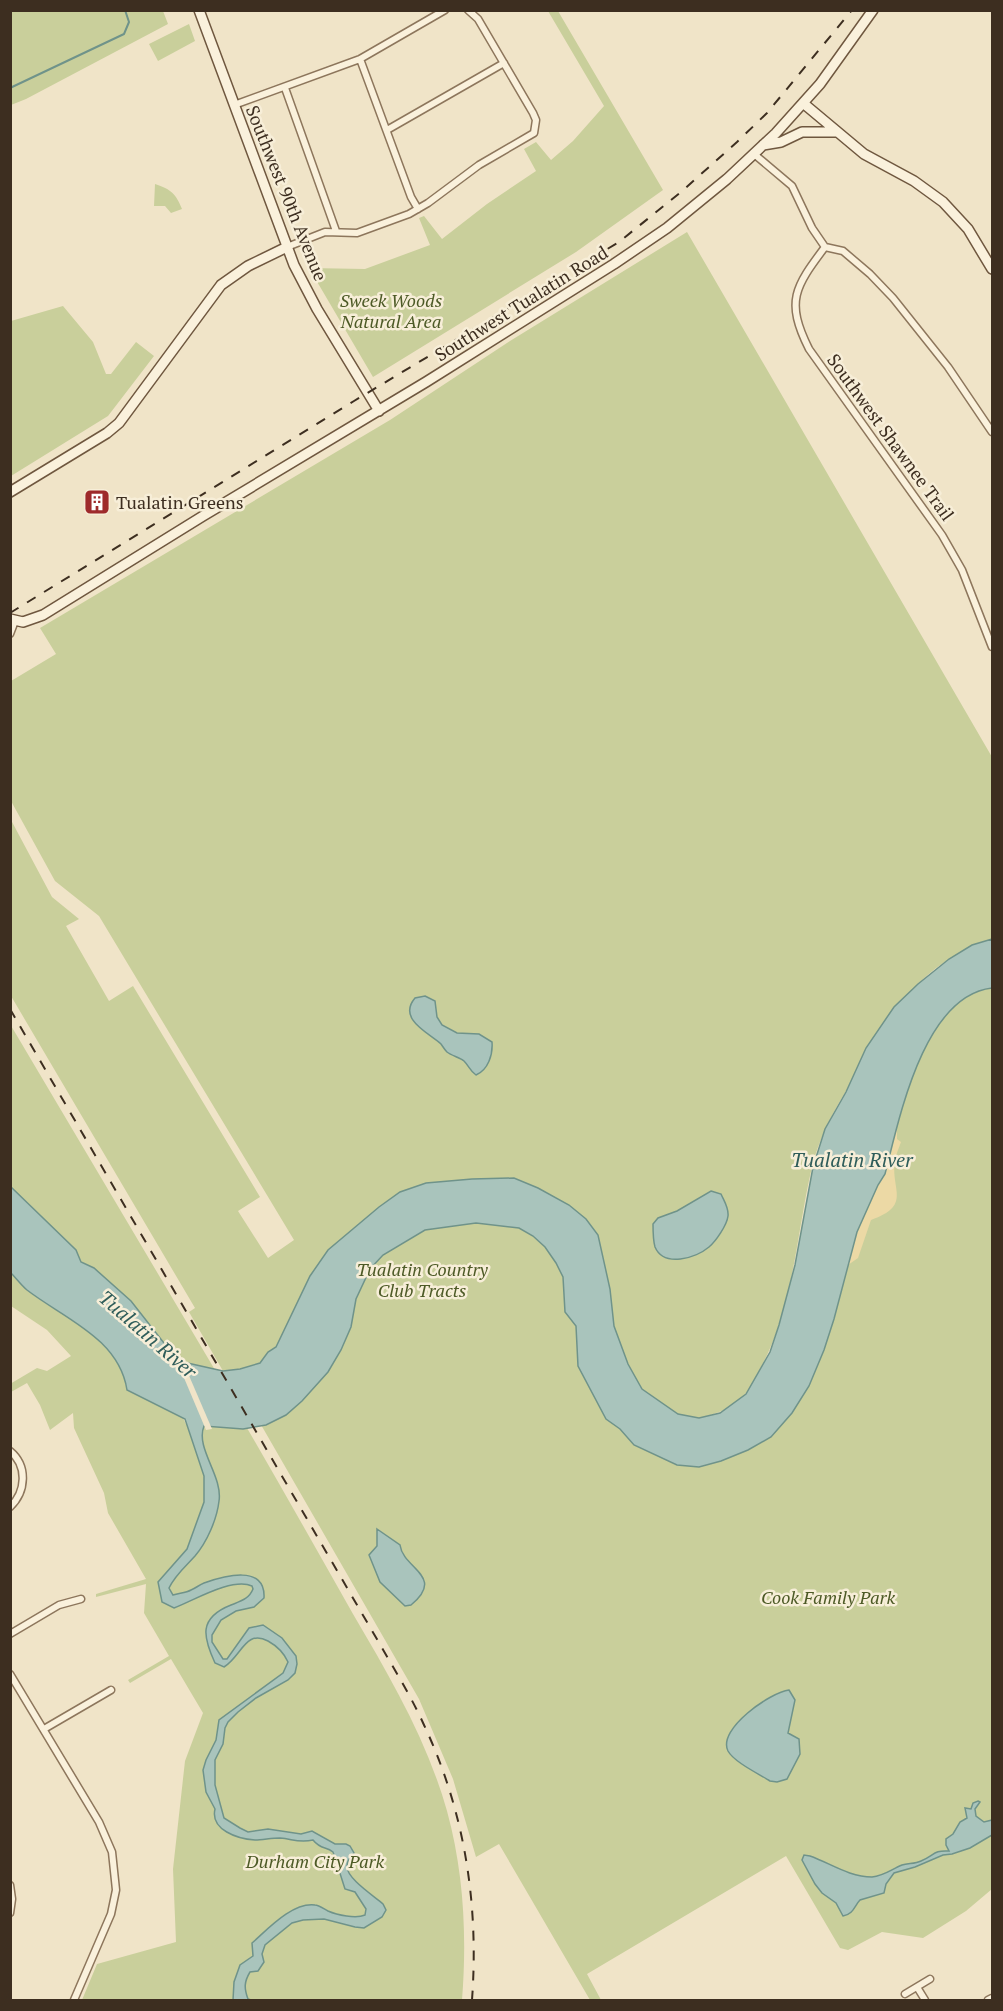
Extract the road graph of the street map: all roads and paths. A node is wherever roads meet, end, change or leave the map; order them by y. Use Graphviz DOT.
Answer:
graph roads {
  1 [pos="199,10"];
  2 [pos="445,10"];
  3 [pos="468,10"];
  4 [pos="873,10"];
  5 [pos="360,59"];
  6 [pos="504,63"];
  7 [pos="285,88"];
  8 [pos="803,103"];
  9 [pos="234,105"];
  10 [pos="387,130"];
  11 [pos="836,132"];
  12 [pos="764,145"];
  13 [pos="754,154"];
  14 [pos="418,210"];
  15 [pos="336,231"];
  16 [pos="287,247"];
  17 [pos="825,247"];
  18 [pos="993,269"];
  19 [pos="379,411"];
  20 [pos="993,432"];
  21 [pos="10,492"];
  22 [pos="13,620"];
  23 [pos="10,634"];
  24 [pos="993,647"];
  25 [pos="10,1451"];
  26 [pos="10,1508"];
  27 [pos="81,1599"];
  28 [pos="10,1634"];
  29 [pos="10,1674"];
  30 [pos="111,1690"];
  31 [pos="44,1730"];
  32 [pos="10,1885"];
  33 [pos="10,1913"];
  34 [pos="930,1979"];
  35 [pos="917,1987"];
  36 [pos="905,1994"];
  37 [pos="993,1998"];
  38 [pos="74,2001"];
  39 [pos="925,2001"];
  40 [pos="988,2001"];
  1 -- 9 [label="main road, Southwest 90th Avenue"];
  2 -- 5 [label="street"];
  3 -- 6 [label="street"];
  4 -- 8 [label="main road, Southwest Tualatin Road"];
  5 -- 7 [label="street"];
  5 -- 10 [label="street"];
  6 -- 10 [label="street"];
  6 -- 14 [label="street"];
  7 -- 9 [label="street"];
  7 -- 15 [label="street"];
  8 -- 11 [label="main road"];
  8 -- 12 [label="main road, Southwest Tualatin Road"];
  9 -- 16 [label="main road, Southwest 90th Avenue"];
  10 -- 14 [label="street"];
  11 -- 12 [label="main road"];
  11 -- 18 [label="main road"];
  12 -- 13 [label="main road, Southwest Tualatin Road"];
  13 -- 17 [label="street"];
  13 -- 19 [label="main road, Southwest Tualatin Road"];
  14 -- 15 [label="street"];
  15 -- 16 [label="street"];
  16 -- 19 [label="main road, Southwest 90th Avenue"];
  16 -- 21 [label="main road"];
  17 -- 20 [label="street"];
  17 -- 24 [label="street, Southwest Shawnee Trail"];
  19 -- 22 [label="main road, Southwest Tualatin Road"];
  22 -- 23 [label="street"];
  25 -- 26 [label="street"];
  27 -- 28 [label="street"];
  29 -- 31 [label="street"];
  30 -- 31 [label="street"];
  31 -- 38 [label="street"];
  32 -- 33 [label="street"];
  34 -- 35 [label="street"];
  35 -- 36 [label="street"];
  35 -- 39 [label="street"];
  37 -- 40 [label="street"];
}
